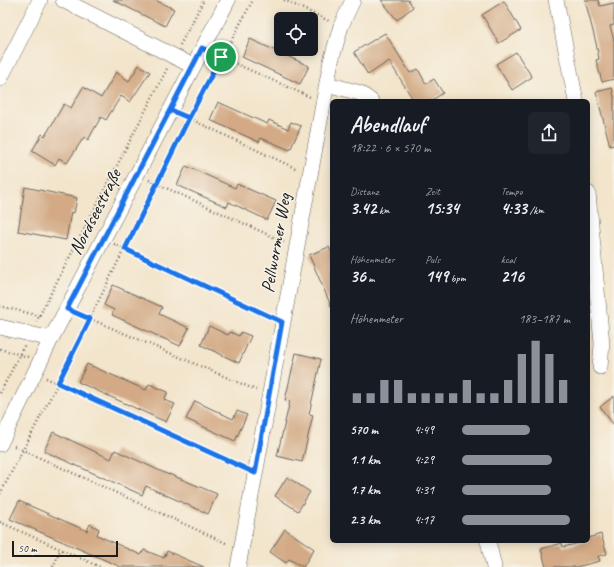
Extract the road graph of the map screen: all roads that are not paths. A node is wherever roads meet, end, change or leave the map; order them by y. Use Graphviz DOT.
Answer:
graph roads {
  1 [pos="40,0"];
  2 [pos="63,0"];
  3 [pos="228,0"];
  4 [pos="353,0"];
  5 [pos="556,0"];
  6 [pos="193,66"];
  7 [pos="0,79"];
  8 [pos="327,84"];
  9 [pos="368,99"];
  10 [pos="576,99"];
  11 [pos="590,232"];
  12 [pos="592,274"];
  13 [pos="0,327"];
  14 [pos="52,339"];
  15 [pos="600,367"];
  16 [pos="1,442"];
  17 [pos="488,543"];
  18 [pos="238,567"];
  19 [pos="494,567"];
  1 -- 7 [label="street"];
  2 -- 6 [label="street"];
  3 -- 6 [label="street, Nordseestraße"];
  4 -- 8 [label="street, Pellwormer Weg"];
  5 -- 10 [label="street"];
  6 -- 14 [label="street, Nordseestraße"];
  8 -- 9 [label="street"];
  8 -- 18 [label="street, Pellwormer Weg"];
  11 -- 12 [label="street"];
  12 -- 15 [label="street"];
  13 -- 14 [label="street"];
  14 -- 16 [label="street, Nordseestraße"];
  17 -- 19 [label="street"];
}
